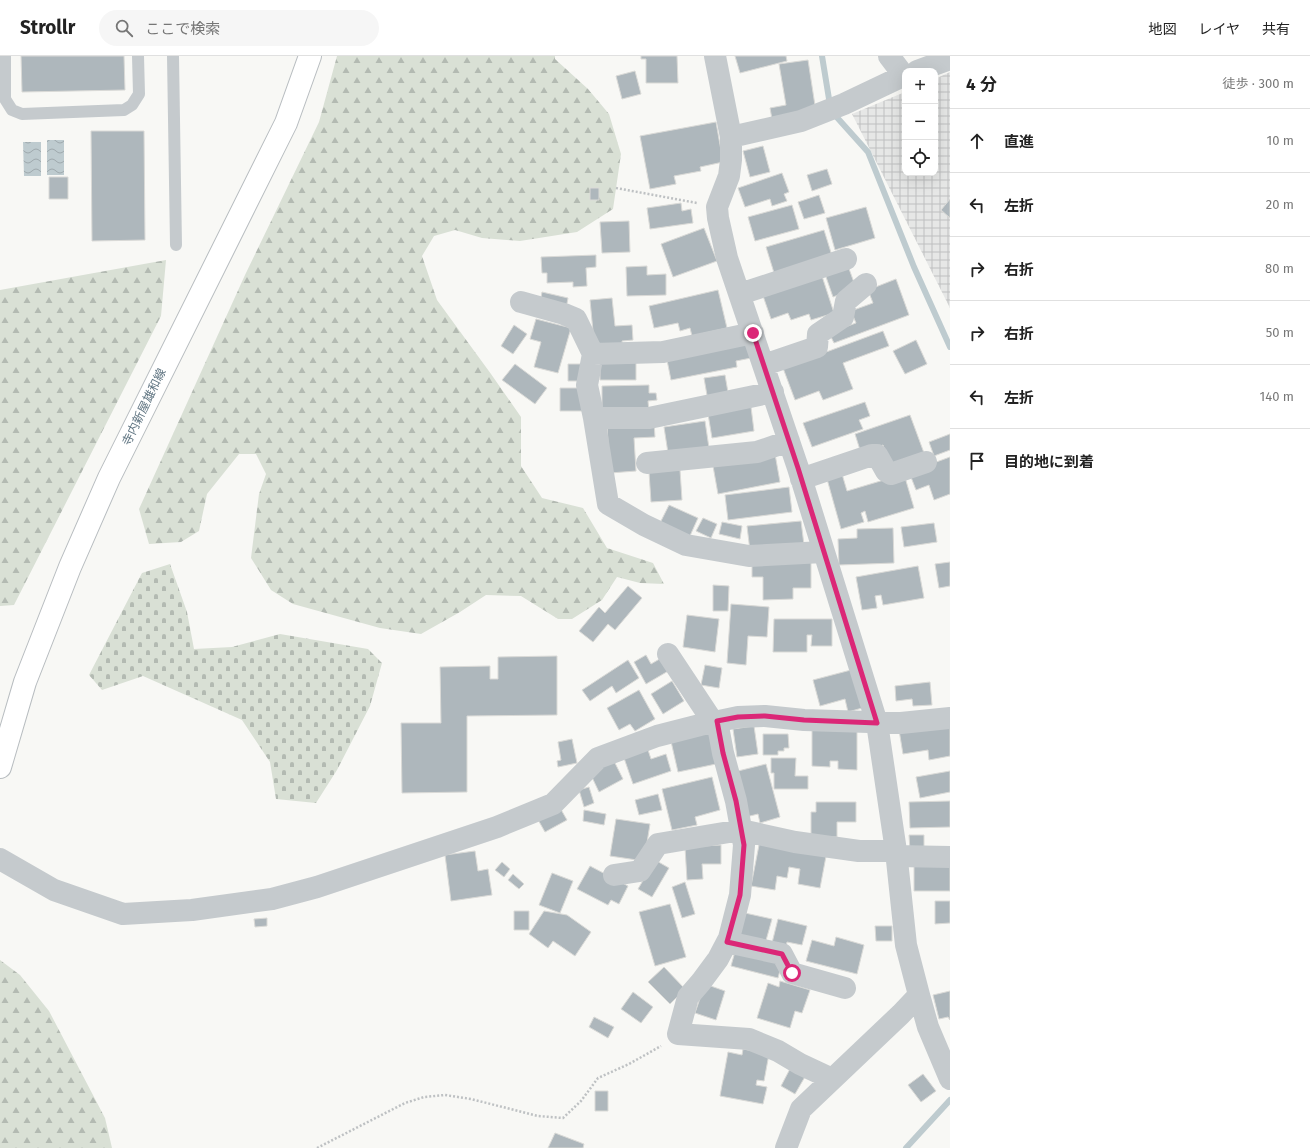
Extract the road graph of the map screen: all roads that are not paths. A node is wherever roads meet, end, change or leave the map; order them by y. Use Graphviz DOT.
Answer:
graph roads {
  1 [pos="5,56"];
  2 [pos="138,56"];
  3 [pos="173,56"];
  4 [pos="310,56"];
  5 [pos="715,56"];
  6 [pos="889,56"];
  7 [pos="950,59"];
  8 [pos="926,68"];
  9 [pos="902,69"];
  10 [pos="902,78"];
  11 [pos="732,137"];
  12 [pos="176,245"];
  13 [pos="846,259"];
  14 [pos="866,284"];
  15 [pos="740,294"];
  16 [pos="521,302"];
  17 [pos="753,333"];
  18 [pos="593,354"];
  19 [pos="764,365"];
  20 [pos="773,392"];
  21 [pos="594,418"];
  22 [pos="789,440"];
  23 [pos="926,462"];
  24 [pos="647,464"];
  25 [pos="801,479"];
  26 [pos="824,552"];
  27 [pos="668,654"];
  28 [pos="950,718"];
  29 [pos="715,721"];
  30 [pos="877,723"];
  31 [pos="0,767"];
  32 [pos="741,830"];
  33 [pos="896,854"];
  34 [pos="950,857"];
  35 [pos="0,859"];
  36 [pos="614,875"];
  37 [pos="727,942"];
  38 [pos="845,988"];
  39 [pos="919,995"];
  40 [pos="832,1079"];
  41 [pos="950,1079"];
  42 [pos="786,1148"];
  1 -- 2 [label="lane"];
  3 -- 12 [label="lane"];
  4 -- 31 [label="main road, 寺内新屋雄和線"];
  5 -- 11 [label="street"];
  6 -- 9 [label="street"];
  7 -- 8 [label="street"];
  10 -- 11 [label="street"];
  11 -- 15 [label="street"];
  13 -- 15 [label="street"];
  14 -- 19 [label="street"];
  15 -- 17 [label="street"];
  16 -- 18 [label="street"];
  17 -- 18 [label="street"];
  17 -- 19 [label="street"];
  18 -- 21 [label="street"];
  19 -- 20 [label="street"];
  20 -- 21 [label="street"];
  20 -- 22 [label="street"];
  21 -- 26 [label="street"];
  22 -- 24 [label="street"];
  22 -- 25 [label="street"];
  23 -- 25 [label="street"];
  25 -- 26 [label="street"];
  26 -- 30 [label="street"];
  27 -- 29 [label="street"];
  28 -- 30 [label="street"];
  29 -- 30 [label="street"];
  29 -- 32 [label="street"];
  29 -- 35 [label="street"];
  30 -- 33 [label="street"];
  32 -- 33 [label="street"];
  32 -- 36 [label="street"];
  32 -- 37 [label="street"];
  33 -- 34 [label="street"];
  33 -- 39 [label="street"];
  37 -- 38 [label="street"];
  37 -- 40 [label="street"];
  39 -- 40 [label="street"];
  39 -- 41 [label="street"];
  40 -- 42 [label="street"];
}
